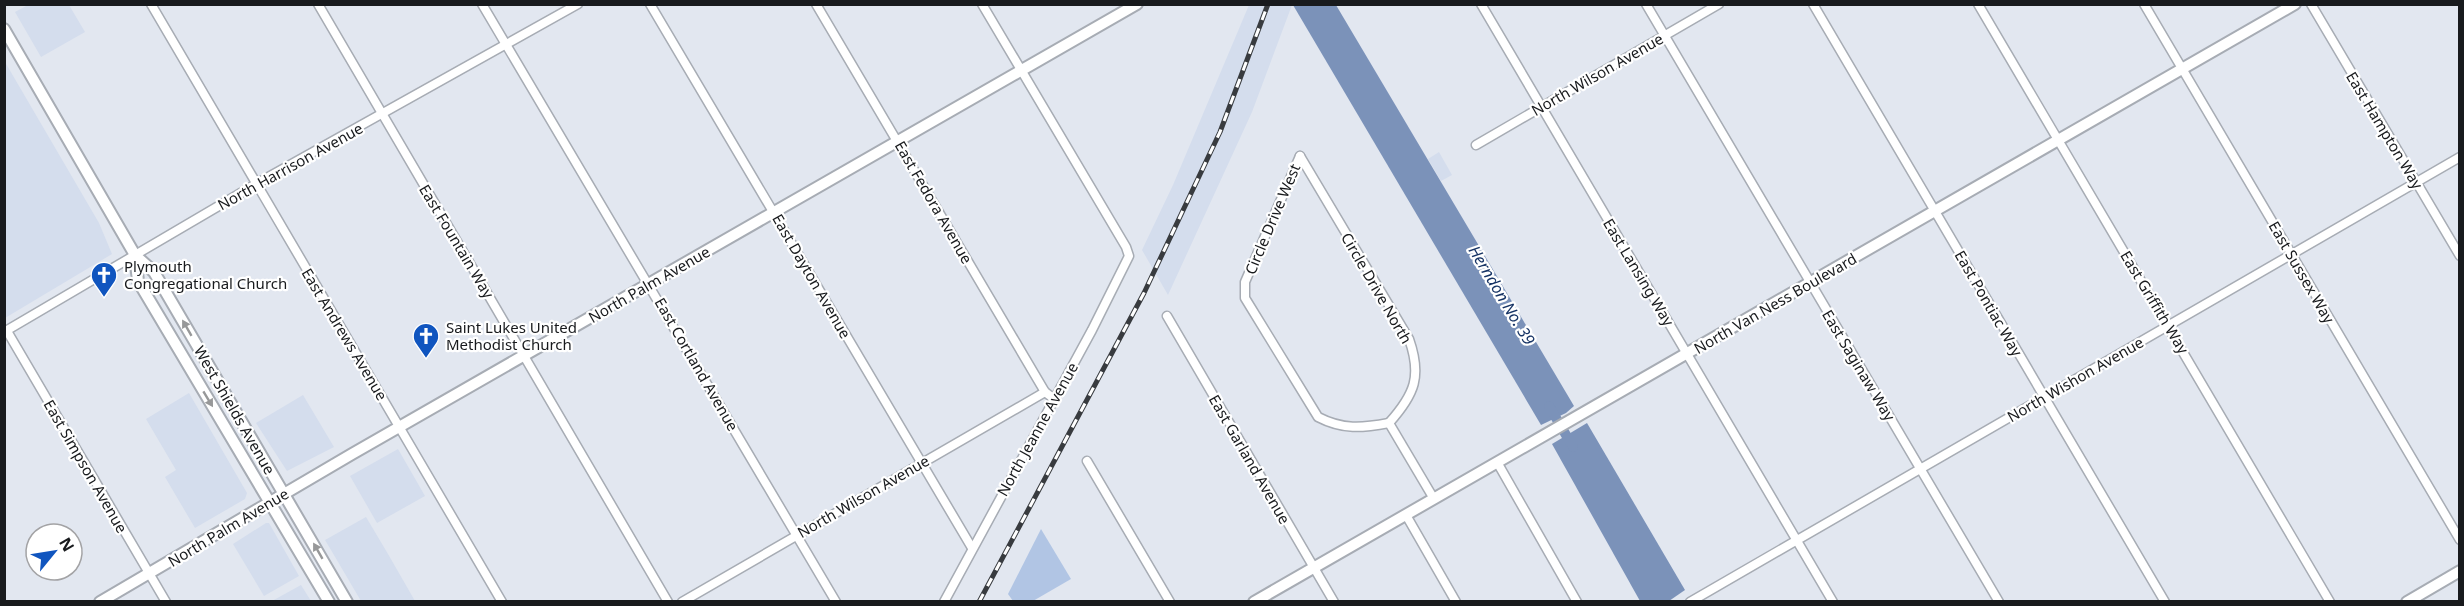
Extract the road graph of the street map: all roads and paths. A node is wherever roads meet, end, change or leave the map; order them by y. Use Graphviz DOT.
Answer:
graph roads {
  1 [pos="151,4"];
  2 [pos="318,4"];
  3 [pos="482,4"];
  4 [pos="578,4"];
  5 [pos="650,4"];
  6 [pos="816,4"];
  7 [pos="982,4"];
  8 [pos="1137,4"];
  9 [pos="1481,4"];
  10 [pos="1646,4"];
  11 [pos="1719,4"];
  12 [pos="1813,4"];
  13 [pos="1978,4"];
  14 [pos="2144,4"];
  15 [pos="2295,4"];
  16 [pos="2311,4"];
  17 [pos="4,29"];
  18 [pos="1665,35"];
  19 [pos="507,46"];
  20 [pos="2182,70"];
  21 [pos="1023,71"];
  22 [pos="1540,106"];
  23 [pos="382,114"];
  24 [pos="2059,140"];
  25 [pos="898,141"];
  26 [pos="1476,145"];
  27 [pos="1300,156"];
  28 [pos="2460,157"];
  29 [pos="2416,181"];
  30 [pos="256,184"];
  31 [pos="774,212"];
  32 [pos="1936,212"];
  33 [pos="2291,254"];
  34 [pos="135,255"];
  35 [pos="2460,256"];
  36 [pos="1811,283"];
  37 [pos="650,284"];
  38 [pos="1167,316"];
  39 [pos="2168,324"];
  40 [pos="6,331"];
  41 [pos="1687,353"];
  42 [pos="525,355"];
  43 [pos="1049,395"];
  44 [pos="2044,396"];
  45 [pos="1389,423"];
  46 [pos="400,427"];
  47 [pos="1087,461"];
  48 [pos="921,462"];
  49 [pos="1497,462"];
  50 [pos="1921,470"];
  51 [pos="284,493"];
  52 [pos="1434,499"];
  53 [pos="269,501"];
  54 [pos="1406,515"];
  55 [pos="796,534"];
  56 [pos="1797,540"];
  57 [pos="2460,540"];
  58 [pos="972,548"];
  59 [pos="1314,567"];
  60 [pos="2460,571"];
  61 [pos="149,574"];
  62 [pos="100,602"];
  63 [pos="166,602"];
  64 [pos="329,602"];
  65 [pos="347,602"];
  66 [pos="502,602"];
  67 [pos="668,602"];
  68 [pos="682,602"];
  69 [pos="836,602"];
  70 [pos="944,602"];
  71 [pos="1170,602"];
  72 [pos="1254,602"];
  73 [pos="1334,602"];
  74 [pos="1456,602"];
  75 [pos="1577,602"];
  76 [pos="1690,602"];
  77 [pos="1833,602"];
  78 [pos="1999,602"];
  79 [pos="2165,602"];
  80 [pos="2330,602"];
  81 [pos="2407,602"];
  1 -- 30 [label="street, East Andrews Avenue"];
  2 -- 23 [label="street, East Fountain Way"];
  3 -- 19 [label="street, East Cortland Avenue"];
  4 -- 19 [label="street, North Harrison Avenue"];
  5 -- 31 [label="street, East Dayton Avenue"];
  6 -- 25 [label="street, East Fedora Avenue"];
  7 -- 21 [label="street"];
  8 -- 21 [label="main road, North Palm Avenue"];
  9 -- 22 [label="street, East Lansing Way"];
  10 -- 18 [label="street, East Saginaw Way"];
  11 -- 18 [label="street, North Wilson Avenue"];
  12 -- 32 [label="street, East Pontiac Way"];
  13 -- 24 [label="street, East Griffith Way"];
  14 -- 20 [label="street, East Sussex Way"];
  15 -- 20 [label="main road, North Van Ness Boulevard"];
  16 -- 29 [label="street, East Hampton Way"];
  17 -- 34 [label="main road, West Shields Avenue"];
  18 -- 22 [label="street, North Wilson Avenue"];
  18 -- 36 [label="street, East Saginaw Way"];
  19 -- 23 [label="street, North Harrison Avenue"];
  19 -- 37 [label="street, East Cortland Avenue"];
  20 -- 24 [label="main road, North Van Ness Boulevard"];
  20 -- 33 [label="street, East Sussex Way"];
  21 -- 25 [label="main road, North Palm Avenue"];
  21 -- 43 [label="street, North Jeanne Avenue"];
  22 -- 26 [label="street, North Wilson Avenue"];
  22 -- 41 [label="street, East Lansing Way"];
  23 -- 30 [label="street, North Harrison Avenue"];
  23 -- 42 [label="street, East Fountain Way"];
  24 -- 32 [label="main road, North Van Ness Boulevard"];
  24 -- 39 [label="street, East Griffith Way"];
  25 -- 31 [label="main road, North Palm Avenue"];
  25 -- 43 [label="street, East Fedora Avenue"];
  27 -- 45 [label="street, Circle Drive North"];
  27 -- 45 [label="street, Circle Drive West"];
  28 -- 29 [label="street, North Wishon Avenue"];
  29 -- 33 [label="street, North Wishon Avenue"];
  29 -- 35 [label="street, East Hampton Way"];
  30 -- 34 [label="street, North Harrison Avenue"];
  30 -- 46 [label="street, East Andrews Avenue"];
  31 -- 37 [label="main road, North Palm Avenue"];
  31 -- 48 [label="street, East Dayton Avenue"];
  32 -- 36 [label="main road, North Van Ness Boulevard"];
  32 -- 44 [label="street, East Pontiac Way"];
  33 -- 39 [label="street, North Wishon Avenue"];
  33 -- 57 [label="street, East Sussex Way"];
  34 -- 40 [label="street, North Harrison Avenue"];
  51 -- 34 [label="main road, West Shields Avenue, one-way"];
  34 -- 53 [label="main road, West Shields Avenue, one-way"];
  36 -- 41 [label="main road, North Van Ness Boulevard"];
  36 -- 50 [label="street, East Saginaw Way"];
  37 -- 42 [label="main road, North Palm Avenue"];
  37 -- 55 [label="street, East Cortland Avenue"];
  38 -- 59 [label="street, East Garland Avenue"];
  39 -- 44 [label="street, North Wishon Avenue"];
  39 -- 80 [label="street, East Griffith Way"];
  40 -- 61 [label="street, East Simpson Avenue"];
  41 -- 49 [label="main road, North Van Ness Boulevard"];
  41 -- 56 [label="street, East Lansing Way"];
  42 -- 46 [label="main road, North Palm Avenue"];
  42 -- 67 [label="street, East Fountain Way"];
  43 -- 48 [label="street, North Wilson Avenue"];
  43 -- 58 [label="street, North Jeanne Avenue"];
  44 -- 50 [label="street, North Wishon Avenue"];
  44 -- 79 [label="street, East Pontiac Way"];
  45 -- 52 [label="street"];
  46 -- 51 [label="main road, North Palm Avenue"];
  46 -- 66 [label="street, East Andrews Avenue"];
  47 -- 71 [label="street"];
  48 -- 55 [label="street, North Wilson Avenue"];
  48 -- 58 [label="street, East Dayton Avenue"];
  49 -- 52 [label="main road, North Van Ness Boulevard"];
  49 -- 75 [label="street"];
  50 -- 56 [label="street, North Wishon Avenue"];
  50 -- 78 [label="street, East Saginaw Way"];
  51 -- 53 [label="main road, North Palm Avenue"];
  65 -- 51 [label="main road, West Shields Avenue, one-way"];
  52 -- 54 [label="main road, North Van Ness Boulevard"];
  53 -- 61 [label="main road, North Palm Avenue"];
  53 -- 64 [label="main road, West Shields Avenue"];
  54 -- 59 [label="main road, North Van Ness Boulevard"];
  54 -- 74 [label="street"];
  55 -- 68 [label="street, North Wilson Avenue"];
  55 -- 69 [label="street, East Cortland Avenue"];
  56 -- 76 [label="street, North Wishon Avenue"];
  56 -- 77 [label="street, East Lansing Way"];
  58 -- 70 [label="street, North Jeanne Avenue"];
  59 -- 72 [label="main road, North Van Ness Boulevard"];
  59 -- 73 [label="street, East Garland Avenue"];
  60 -- 81 [label="main road"];
  61 -- 62 [label="main road, North Palm Avenue"];
  61 -- 63 [label="street, East Simpson Avenue"];
}
